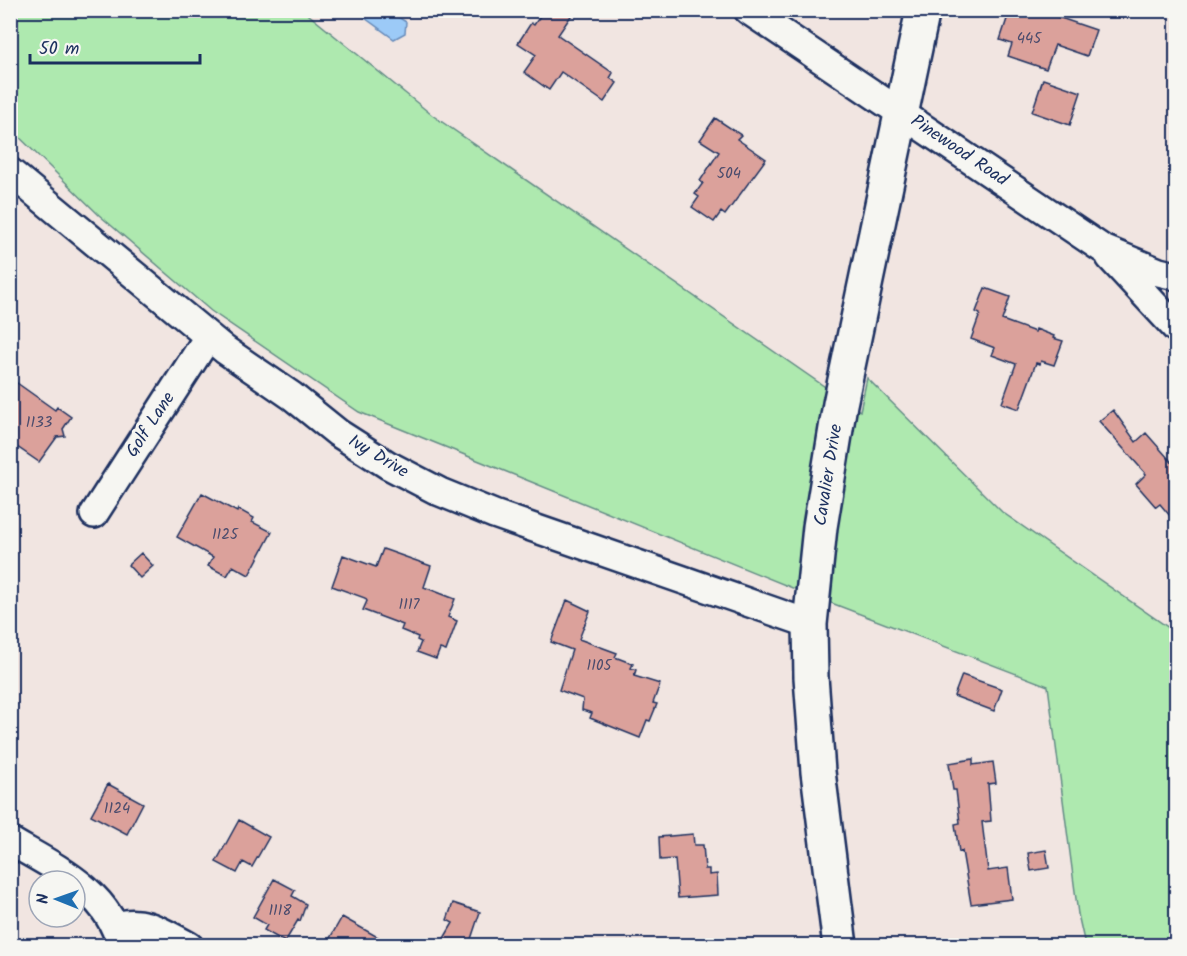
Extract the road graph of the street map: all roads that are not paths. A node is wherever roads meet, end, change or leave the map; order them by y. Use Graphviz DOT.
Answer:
graph roads {
  1 [pos="748,10"];
  2 [pos="923,10"];
  3 [pos="902,112"];
  4 [pos="10,172"];
  5 [pos="1102,249"];
  6 [pos="1176,276"];
  7 [pos="1176,328"];
  8 [pos="208,337"];
  9 [pos="94,514"];
  10 [pos="810,624"];
  11 [pos="10,841"];
  12 [pos="118,936"];
  13 [pos="189,945"];
  14 [pos="840,945"];
  1 -- 3 [label="street, Pinewood Road"];
  2 -- 3 [label="street, Cavalier Drive"];
  3 -- 5 [label="street, Pinewood Road"];
  3 -- 10 [label="street, Cavalier Drive"];
  4 -- 8 [label="street, Ivy Drive"];
  5 -- 6 [label="street, Pinewood Road"];
  5 -- 7 [label="street"];
  8 -- 9 [label="street, Golf Lane"];
  8 -- 10 [label="street, Ivy Drive"];
  10 -- 14 [label="street, Cavalier Drive"];
  11 -- 12 [label="street"];
  12 -- 13 [label="street"];
}
